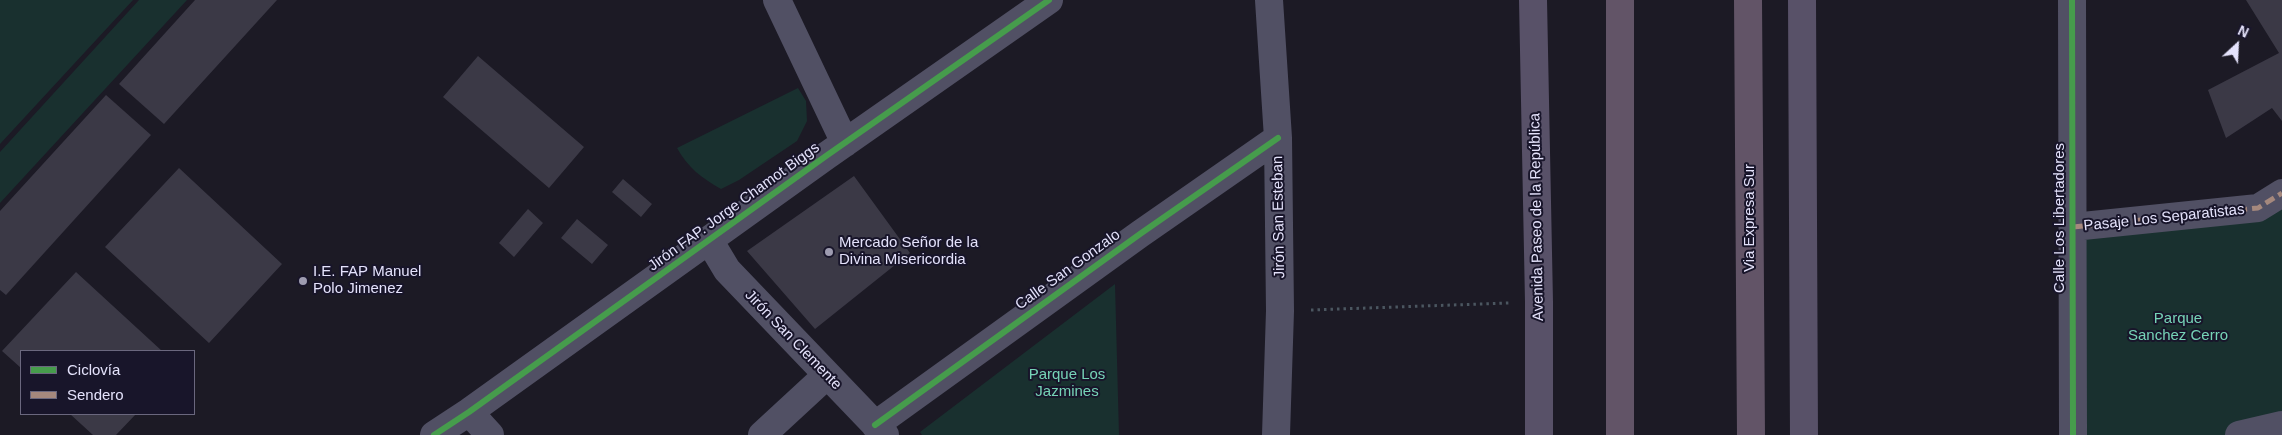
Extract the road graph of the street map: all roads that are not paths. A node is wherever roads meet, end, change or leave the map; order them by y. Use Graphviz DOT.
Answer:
graph roads {
  1 [pos="777,0"];
  2 [pos="1048,0"];
  3 [pos="1269,0"];
  4 [pos="1533,0"];
  5 [pos="1620,0"];
  6 [pos="1748,0"];
  7 [pos="1802,0"];
  8 [pos="2072,0"];
  9 [pos="1278,138"];
  10 [pos="845,143"];
  11 [pos="2282,194"];
  12 [pos="2073,227"];
  13 [pos="709,240"];
  14 [pos="827,375"];
  15 [pos="469,412"];
  16 [pos="2282,425"];
  17 [pos="880,430"];
  18 [pos="434,435"];
  19 [pos="490,435"];
  20 [pos="762,435"];
  21 [pos="1276,435"];
  22 [pos="1539,435"];
  23 [pos="1620,435"];
  24 [pos="1751,435"];
  25 [pos="1804,435"];
  26 [pos="2072,435"];
  27 [pos="2239,435"];
  1 -- 10 [label="street"];
  2 -- 10 [label="street, Jirón FAP. Jorge Chamot Biggs"];
  3 -- 9 [label="street, Jirón San Esteban"];
  4 -- 22 [label="main road, Avenida Paseo de la República"];
  5 -- 23 [label="highway"];
  6 -- 24 [label="highway, Via Expresa Sur"];
  7 -- 25 [label="main road"];
  8 -- 12 [label="street, Calle Los Libertadores"];
  9 -- 17 [label="street, Calle San Gonzalo"];
  9 -- 21 [label="street, Jirón San Esteban"];
  10 -- 13 [label="street, Jirón FAP. Jorge Chamot Biggs"];
  11 -- 12 [label="street, Pasaje Los Separatistas"];
  12 -- 26 [label="street, Calle Los Libertadores"];
  13 -- 14 [label="street, Jirón San Clemente"];
  13 -- 15 [label="street, Jirón FAP. Jorge Chamot Biggs"];
  14 -- 17 [label="street, Jirón San Clemente"];
  14 -- 20 [label="street"];
  15 -- 18 [label="street, Jirón FAP. Jorge Chamot Biggs"];
  15 -- 19 [label="street"];
  16 -- 27 [label="street"];
}
